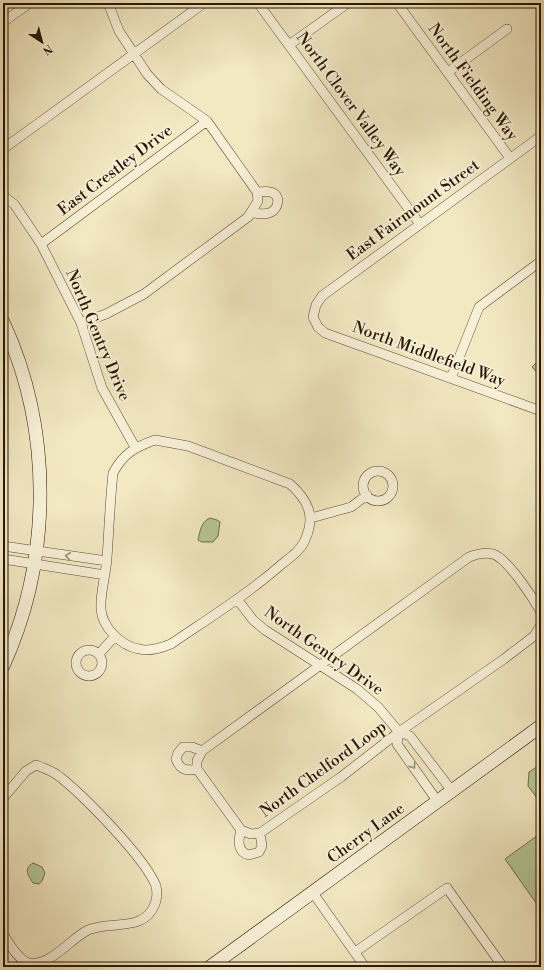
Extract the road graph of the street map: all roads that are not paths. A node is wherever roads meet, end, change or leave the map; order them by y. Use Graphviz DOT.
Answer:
graph roads {
  1 [pos="30,3"];
  2 [pos="108,3"];
  3 [pos="204,3"];
  4 [pos="258,3"];
  5 [pos="348,3"];
  6 [pos="397,3"];
  7 [pos="3,22"];
  8 [pos="507,28"];
  9 [pos="289,45"];
  10 [pos="133,53"];
  11 [pos="448,72"];
  12 [pos="207,121"];
  13 [pos="541,136"];
  14 [pos="3,149"];
  15 [pos="510,158"];
  16 [pos="257,192"];
  17 [pos="3,196"];
  18 [pos="253,213"];
  19 [pos="420,223"];
  20 [pos="41,244"];
  21 [pos="541,262"];
  22 [pos="313,318"];
  23 [pos="3,322"];
  24 [pos="80,323"];
  25 [pos="451,378"];
  26 [pos="541,411"];
  27 [pos="135,447"];
  28 [pos="367,495"];
  29 [pos="311,518"];
  30 [pos="3,546"];
  31 [pos="36,558"];
  32 [pos="3,559"];
  33 [pos="107,561"];
  34 [pos="105,575"];
  35 [pos="237,599"];
  36 [pos="541,611"];
  37 [pos="540,629"];
  38 [pos="115,636"];
  39 [pos="99,654"];
  40 [pos="3,666"];
  41 [pos="320,666"];
  42 [pos="541,726"];
  43 [pos="399,732"];
  44 [pos="202,751"];
  45 [pos="197,769"];
  46 [pos="452,791"];
  47 [pos="3,798"];
  48 [pos="438,802"];
  49 [pos="241,830"];
  50 [pos="260,833"];
  51 [pos="313,893"];
  52 [pos="3,934"];
  53 [pos="355,952"];
  54 [pos="210,967"];
  55 [pos="365,967"];
  56 [pos="503,967"];
  1 -- 7 [label="street"];
  2 -- 10 [label="street"];
  3 -- 10 [label="street"];
  4 -- 9 [label="street, North Clover Valley Way"];
  5 -- 9 [label="street"];
  6 -- 11 [label="street, North Fielding Way"];
  8 -- 11 [label="street"];
  9 -- 19 [label="street, North Clover Valley Way"];
  10 -- 12 [label="street"];
  10 -- 14 [label="street"];
  11 -- 15 [label="street, North Fielding Way"];
  12 -- 16 [label="street"];
  12 -- 20 [label="street, East Crestley Drive"];
  13 -- 15 [label="street, East Fairmount Street"];
  15 -- 19 [label="street, East Fairmount Street"];
  16 -- 18 [label="street"];
  16 -- 18 [label="street"];
  17 -- 20 [label="street, North Gentry Drive"];
  18 -- 24 [label="street"];
  19 -- 22 [label="street, East Fairmount Street"];
  20 -- 24 [label="street, North Gentry Drive"];
  21 -- 25 [label="street"];
  22 -- 25 [label="street, North Middlefield Way"];
  23 -- 31 [label="main road"];
  24 -- 27 [label="street, North Gentry Drive"];
  25 -- 26 [label="street, North Middlefield Way"];
  27 -- 29 [label="street"];
  27 -- 33 [label="street"];
  28 -- 29 [label="street"];
  29 -- 35 [label="street"];
  30 -- 31 [label="street"];
  31 -- 32 [label="street"];
  33 -- 31 [label="street, one-way"];
  31 -- 34 [label="street"];
  31 -- 40 [label="main road"];
  33 -- 34 [label="street"];
  34 -- 38 [label="street"];
  35 -- 38 [label="street"];
  35 -- 41 [label="street, North Gentry Drive"];
  36 -- 41 [label="street"];
  37 -- 43 [label="street, North Chelford Loop"];
  38 -- 39 [label="street"];
  41 -- 43 [label="street, North Gentry Drive"];
  41 -- 44 [label="street"];
  42 -- 46 [label="main road, Cherry Lane"];
  43 -- 46 [label="street, North Gentry Drive"];
  43 -- 48 [label="street, one-way"];
  43 -- 50 [label="street, North Chelford Loop"];
  44 -- 45 [label="street"];
  44 -- 45 [label="street"];
  45 -- 49 [label="street"];
  46 -- 48 [label="main road, Cherry Lane"];
  47 -- 52 [label="street"];
  48 -- 51 [label="main road, Cherry Lane"];
  49 -- 50 [label="street, North Chelford Loop"];
  49 -- 50 [label="street"];
  51 -- 53 [label="street"];
  51 -- 54 [label="main road, Cherry Lane"];
  53 -- 55 [label="street"];
  53 -- 56 [label="street"];
}
